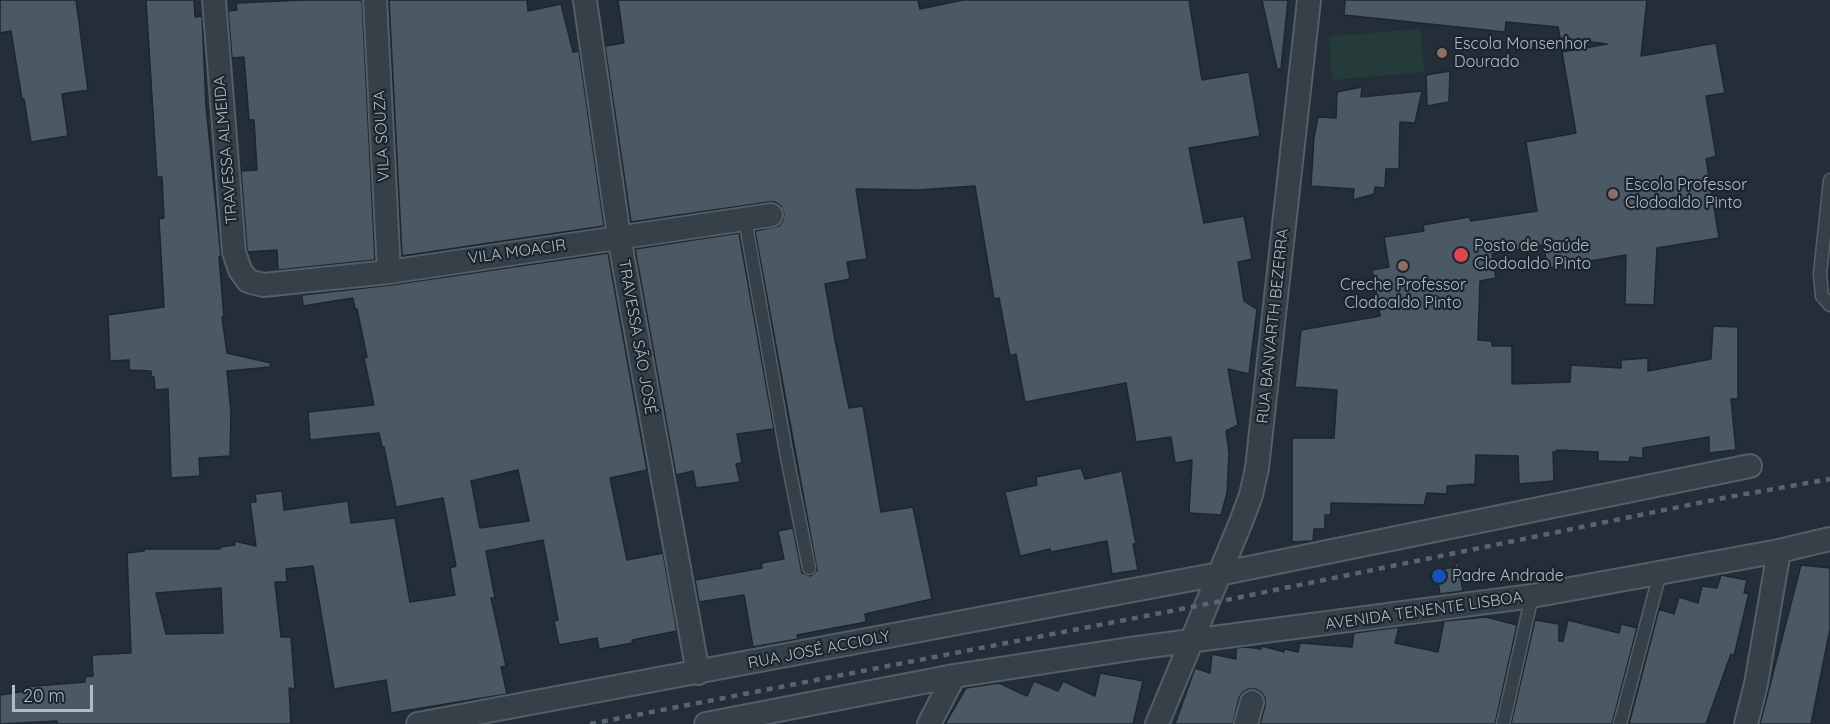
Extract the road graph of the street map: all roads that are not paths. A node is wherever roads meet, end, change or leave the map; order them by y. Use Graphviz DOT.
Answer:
graph roads {
  1 [pos="214,0"];
  2 [pos="375,0"];
  3 [pos="585,0"];
  4 [pos="1309,0"];
  5 [pos="1830,180"];
  6 [pos="771,215"];
  7 [pos="746,219"];
  8 [pos="619,237"];
  9 [pos="389,272"];
  10 [pos="263,285"];
  11 [pos="1830,305"];
  12 [pos="1750,466"];
  13 [pos="1830,539"];
  14 [pos="1779,551"];
  15 [pos="809,568"];
  16 [pos="1660,573"];
  17 [pos="1219,574"];
  18 [pos="1532,596"];
  19 [pos="1193,640"];
  20 [pos="698,673"];
  21 [pos="954,676"];
  22 [pos="418,724"];
  23 [pos="706,724"];
  24 [pos="928,724"];
  25 [pos="1157,724"];
  26 [pos="1503,724"];
  27 [pos="1620,724"];
  28 [pos="1746,724"];
  1 -- 10 [label="street, TRAVESSA ALMEIDA"];
  2 -- 9 [label="street, VILA SOUZA"];
  3 -- 8 [label="street, TRAVESSA SÃO JOSÉ"];
  4 -- 17 [label="street, RUA BANVARTH BEZERRA"];
  5 -- 11 [label="lane"];
  6 -- 7 [label="street, VILA MOACIR"];
  7 -- 8 [label="street, VILA MOACIR"];
  7 -- 15 [label="lane"];
  8 -- 9 [label="street, VILA MOACIR"];
  8 -- 20 [label="street, TRAVESSA SÃO JOSÉ"];
  9 -- 10 [label="street, VILA MOACIR"];
  12 -- 17 [label="street"];
  13 -- 14 [label="street, AVENIDA TENENTE LISBOA"];
  14 -- 16 [label="street, AVENIDA TENENTE LISBOA"];
  14 -- 28 [label="street"];
  16 -- 18 [label="street, AVENIDA TENENTE LISBOA"];
  16 -- 27 [label="lane"];
  17 -- 19 [label="street, RUA BANVARTH BEZERRA"];
  17 -- 20 [label="street, RUA JOSÉ ACCIOLY"];
  18 -- 19 [label="street, AVENIDA TENENTE LISBOA"];
  18 -- 26 [label="lane"];
  19 -- 21 [label="street"];
  19 -- 25 [label="street, RUA BANVARTH BEZERRA"];
  20 -- 22 [label="street, RUA JOSÉ ACCIOLY"];
  21 -- 23 [label="street"];
  21 -- 24 [label="street"];
}
